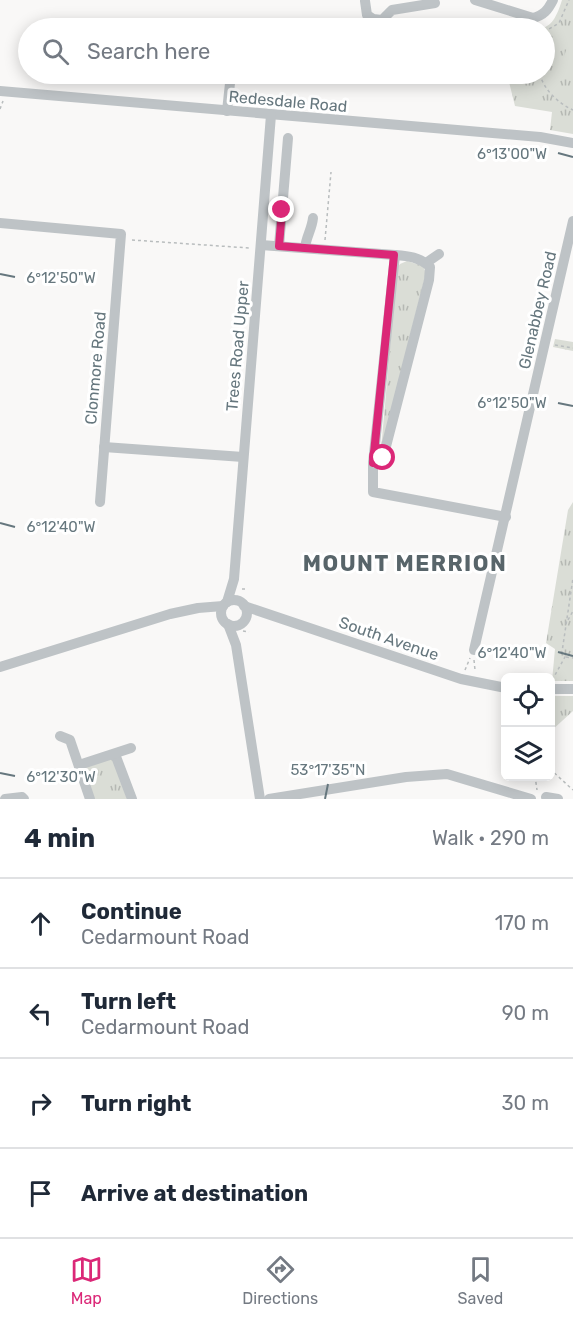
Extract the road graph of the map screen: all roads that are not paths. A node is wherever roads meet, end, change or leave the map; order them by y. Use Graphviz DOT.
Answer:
graph roads {
  1 [pos="475,0"];
  2 [pos="552,0"];
  3 [pos="365,1"];
  4 [pos="435,3"];
  5 [pos="393,5"];
  6 [pos="372,18"];
  7 [pos="383,18"];
  8 [pos="230,84"];
  9 [pos="0,91"];
  10 [pos="227,111"];
  11 [pos="271,115"];
  12 [pos="288,138"];
  13 [pos="573,143"];
  14 [pos="269,150"];
  15 [pos="287,151"];
  16 [pos="264,208"];
  17 [pos="282,210"];
  18 [pos="313,218"];
  19 [pos="573,221"];
  20 [pos="0,223"];
  21 [pos="261,245"];
  22 [pos="279,246"];
  23 [pos="305,248"];
  24 [pos="439,254"];
  25 [pos="394,255"];
  26 [pos="426,263"];
  27 [pos="104,447"];
  28 [pos="243,457"];
  29 [pos="373,463"];
  30 [pos="100,502"];
  31 [pos="506,517"];
  32 [pos="234,579"];
  33 [pos="243,604"];
  34 [pos="225,612"];
  35 [pos="264,613"];
  36 [pos="243,624"];
  37 [pos="236,645"];
  38 [pos="474,650"];
  39 [pos="0,667"];
  40 [pos="501,687"];
  41 [pos="555,689"];
  42 [pos="573,689"];
  43 [pos="60,736"];
  44 [pos="131,748"];
  45 [pos="115,754"];
  46 [pos="79,765"];
  47 [pos="547,795"];
  48 [pos="5,799"];
  49 [pos="24,799"];
  50 [pos="90,799"];
  51 [pos="132,799"];
  52 [pos="260,799"];
  53 [pos="268,799"];
  1 -- 2 [label="street"];
  3 -- 6 [label="street"];
  4 -- 5 [label="street"];
  5 -- 7 [label="street"];
  8 -- 10 [label="street"];
  9 -- 10 [label="street, Redesdale Road"];
  10 -- 11 [label="street, Redesdale Road"];
  11 -- 13 [label="street, Redesdale Road"];
  11 -- 14 [label="street, Trees Road Upper"];
  12 -- 15 [label="street"];
  14 -- 15 [label="street"];
  14 -- 16 [label="street, Trees Road Upper"];
  15 -- 17 [label="street"];
  16 -- 17 [label="street"];
  16 -- 21 [label="street, Trees Road Upper"];
  17 -- 22 [label="street"];
  18 -- 23 [label="street"];
  19 -- 31 [label="street, Glenabbey Road"];
  20 -- 27 [label="street, Clonmore Road"];
  21 -- 22 [label="street"];
  21 -- 28 [label="street, Trees Road Upper"];
  22 -- 23 [label="street"];
  23 -- 25 [label="street"];
  24 -- 26 [label="street"];
  25 -- 26 [label="street"];
  25 -- 29 [label="street"];
  26 -- 29 [label="street"];
  27 -- 28 [label="street, Clonmore Road"];
  27 -- 30 [label="street, Clonmore Road"];
  28 -- 32 [label="street, Trees Road Upper"];
  29 -- 31 [label="street"];
  31 -- 38 [label="street, Glenabbey Road"];
  32 -- 33 [label="street"];
  32 -- 34 [label="street"];
  33 -- 34 [label="street, South Avenue"];
  33 -- 35 [label="street, South Avenue"];
  33 -- 36 [label="street"];
  34 -- 36 [label="street"];
  34 -- 37 [label="street"];
  34 -- 39 [label="street"];
  35 -- 36 [label="street"];
  35 -- 40 [label="street, South Avenue"];
  36 -- 37 [label="street"];
  37 -- 52 [label="street"];
  41 -- 42 [label="street"];
  43 -- 46 [label="street"];
  44 -- 45 [label="street"];
  45 -- 46 [label="street"];
  45 -- 51 [label="street"];
  46 -- 50 [label="street"];
  47 -- 53 [label="street"];
  48 -- 49 [label="street"];
}
